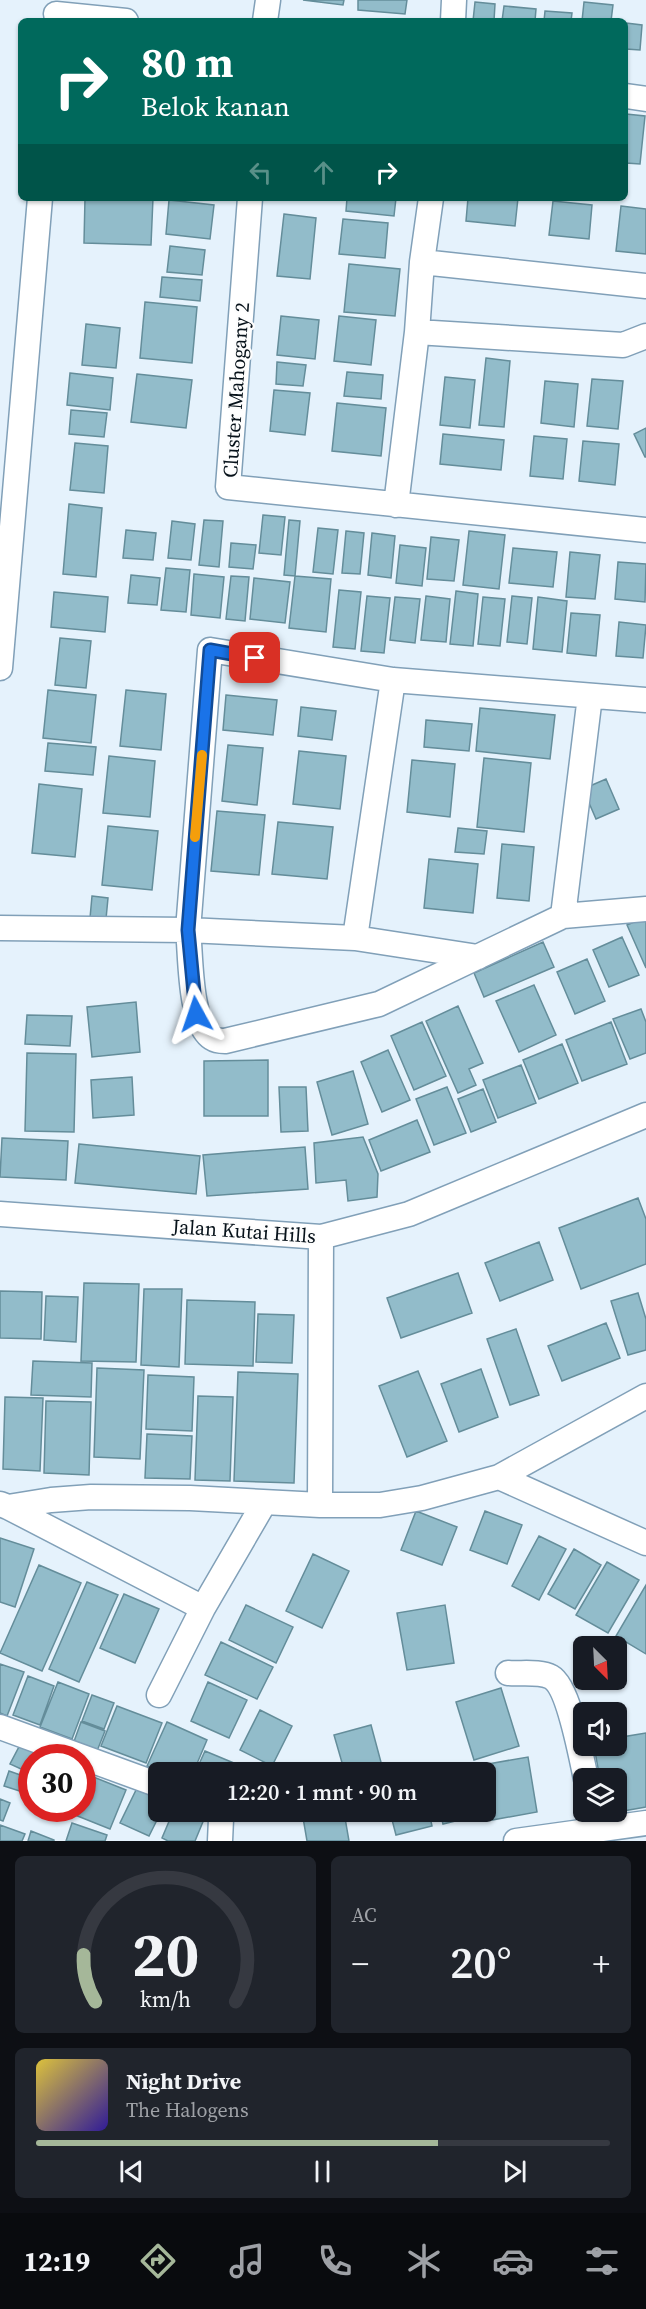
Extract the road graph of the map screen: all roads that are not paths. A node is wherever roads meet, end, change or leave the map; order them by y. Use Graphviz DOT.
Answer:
graph roads {
  1 [pos="268,0"];
  2 [pos="454,0"];
  3 [pos="56,12"];
  4 [pos="103,18"];
  5 [pos="265,18"];
  6 [pos="453,18"];
  7 [pos="628,96"];
  8 [pos="646,99"];
  9 [pos="40,201"];
  10 [pos="250,201"];
  11 [pos="431,201"];
  12 [pos="422,262"];
  13 [pos="646,286"];
  14 [pos="417,332"];
  15 [pos="646,336"];
  16 [pos="396,505"];
  17 [pos="646,530"];
  18 [pos="0,668"];
  19 [pos="393,680"];
  20 [pos="590,696"];
  21 [pos="646,700"];
  22 [pos="646,909"];
  23 [pos="563,916"];
  24 [pos="0,928"];
  25 [pos="188,930"];
  26 [pos="355,938"];
  27 [pos="478,957"];
  28 [pos="646,1115"];
  29 [pos="0,1214"];
  30 [pos="321,1237"];
  31 [pos="646,1396"];
  32 [pos="499,1477"];
  33 [pos="264,1503"];
  34 [pos="320,1505"];
  35 [pos="4,1506"];
  36 [pos="646,1543"];
  37 [pos="203,1608"];
  38 [pos="508,1673"];
  39 [pos="159,1695"];
  40 [pos="0,1727"];
  41 [pos="583,1768"];
  42 [pos="148,1781"];
  43 [pos="220,1822"];
  44 [pos="646,1823"];
  45 [pos="598,1827"];
  46 [pos="220,1841"];
  47 [pos="516,1841"];
  1 -- 5 [label="street"];
  2 -- 6 [label="street"];
  3 -- 4 [label="street"];
  7 -- 8 [label="street"];
  9 -- 18 [label="street"];
  10 -- 16 [label="street, Cluster Mahogany 2"];
  11 -- 12 [label="street"];
  12 -- 13 [label="street"];
  12 -- 14 [label="street"];
  14 -- 15 [label="street"];
  14 -- 16 [label="street"];
  16 -- 17 [label="street, Cluster Mahogany 2"];
  19 -- 20 [label="street"];
  19 -- 25 [label="street"];
  19 -- 26 [label="street"];
  20 -- 21 [label="street"];
  20 -- 23 [label="street"];
  22 -- 23 [label="street"];
  23 -- 27 [label="street"];
  24 -- 25 [label="street"];
  25 -- 26 [label="street"];
  25 -- 27 [label="street"];
  26 -- 27 [label="street"];
  28 -- 30 [label="street, Jalan Kutai Hills"];
  29 -- 30 [label="street, Jalan Kutai Hills"];
  30 -- 34 [label="street"];
  31 -- 32 [label="street"];
  32 -- 34 [label="street"];
  32 -- 36 [label="street"];
  33 -- 34 [label="street"];
  33 -- 35 [label="street"];
  33 -- 37 [label="street"];
  35 -- 37 [label="street"];
  37 -- 39 [label="street"];
  38 -- 41 [label="street"];
  40 -- 42 [label="street"];
  43 -- 46 [label="street"];
  44 -- 45 [label="street"];
  45 -- 47 [label="street"];
}
